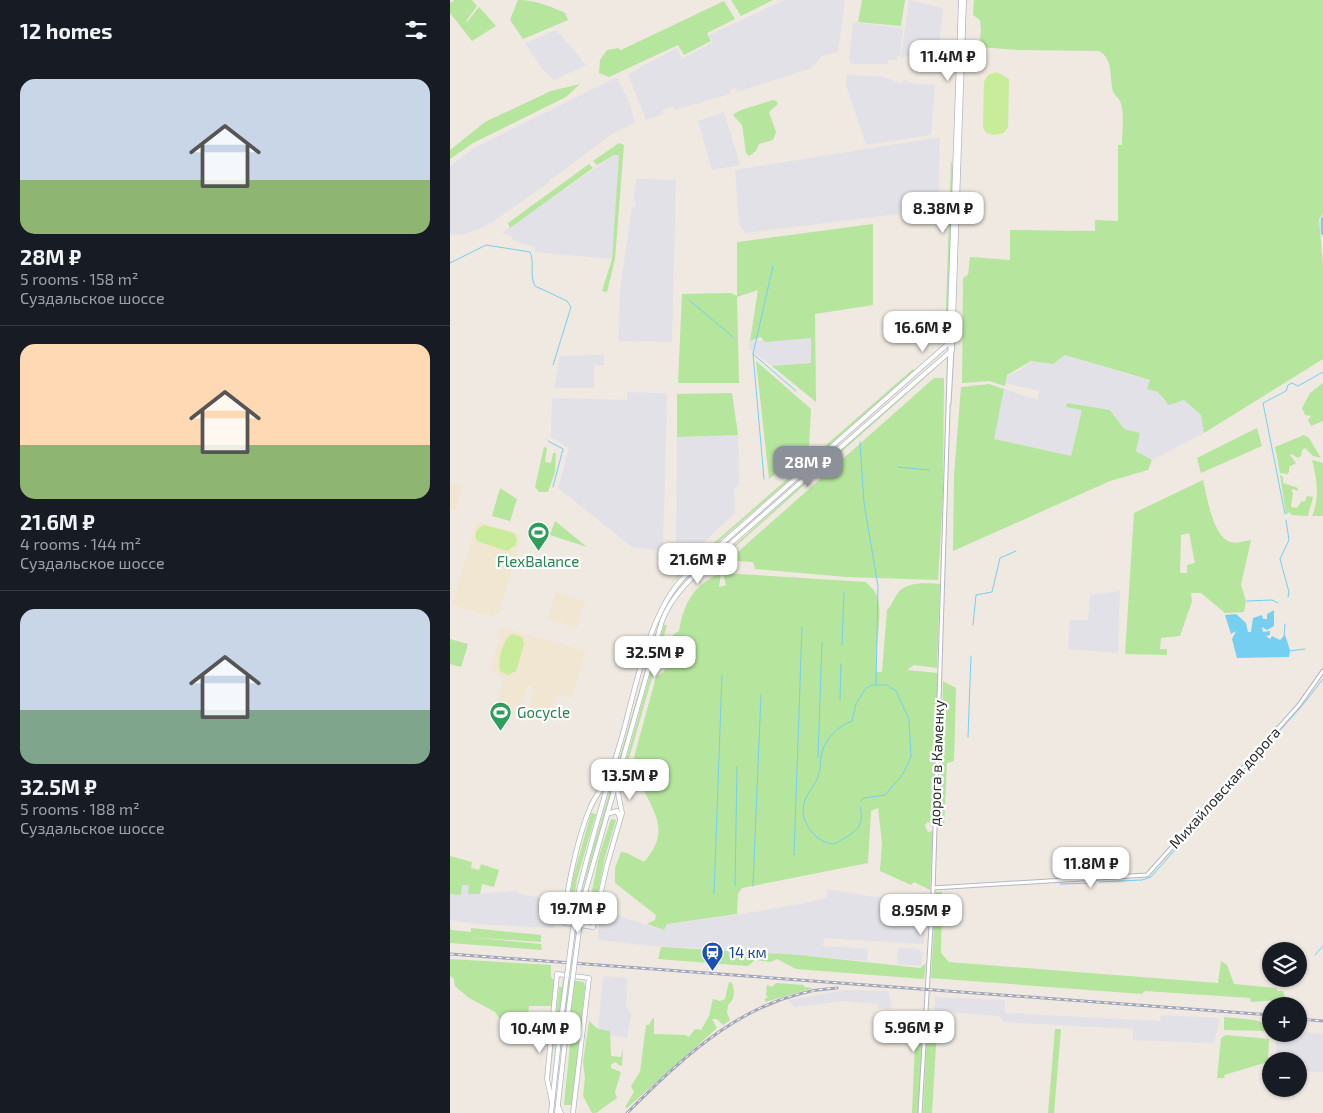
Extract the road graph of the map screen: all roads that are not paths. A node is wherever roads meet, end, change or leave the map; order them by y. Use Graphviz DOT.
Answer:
graph roads {
  1 [pos="963,0"];
  2 [pos="950,348"];
  3 [pos="1323,671"];
  4 [pos="609,777"];
  5 [pos="616,781"];
  6 [pos="606,815"];
  7 [pos="620,820"];
  8 [pos="933,888"];
  9 [pos="552,1102"];
  10 [pos="558,1104"];
  11 [pos="573,1111"];
  12 [pos="551,1113"];
  13 [pos="557,1113"];
  14 [pos="561,1113"];
  15 [pos="920,1113"];
  1 -- 2 [label="main road, дорога в Каменку"];
  2 -- 4 [label="main road"];
  2 -- 5 [label="main road"];
  2 -- 8 [label="street, дорога в Каменку"];
  3 -- 8 [label="street, Михайловская дорога"];
  4 -- 7 [label="main road"];
  4 -- 9 [label="main road, bridge"];
  5 -- 6 [label="main road"];
  5 -- 7 [label="main road"];
  6 -- 7 [label="main road"];
  6 -- 10 [label="main road, bridge"];
  8 -- 15 [label="street, дорога в Каменку"];
  9 -- 11 [label="main road"];
  9 -- 12 [label="main road"];
  10 -- 13 [label="main road"];
  10 -- 14 [label="main road"];
}
